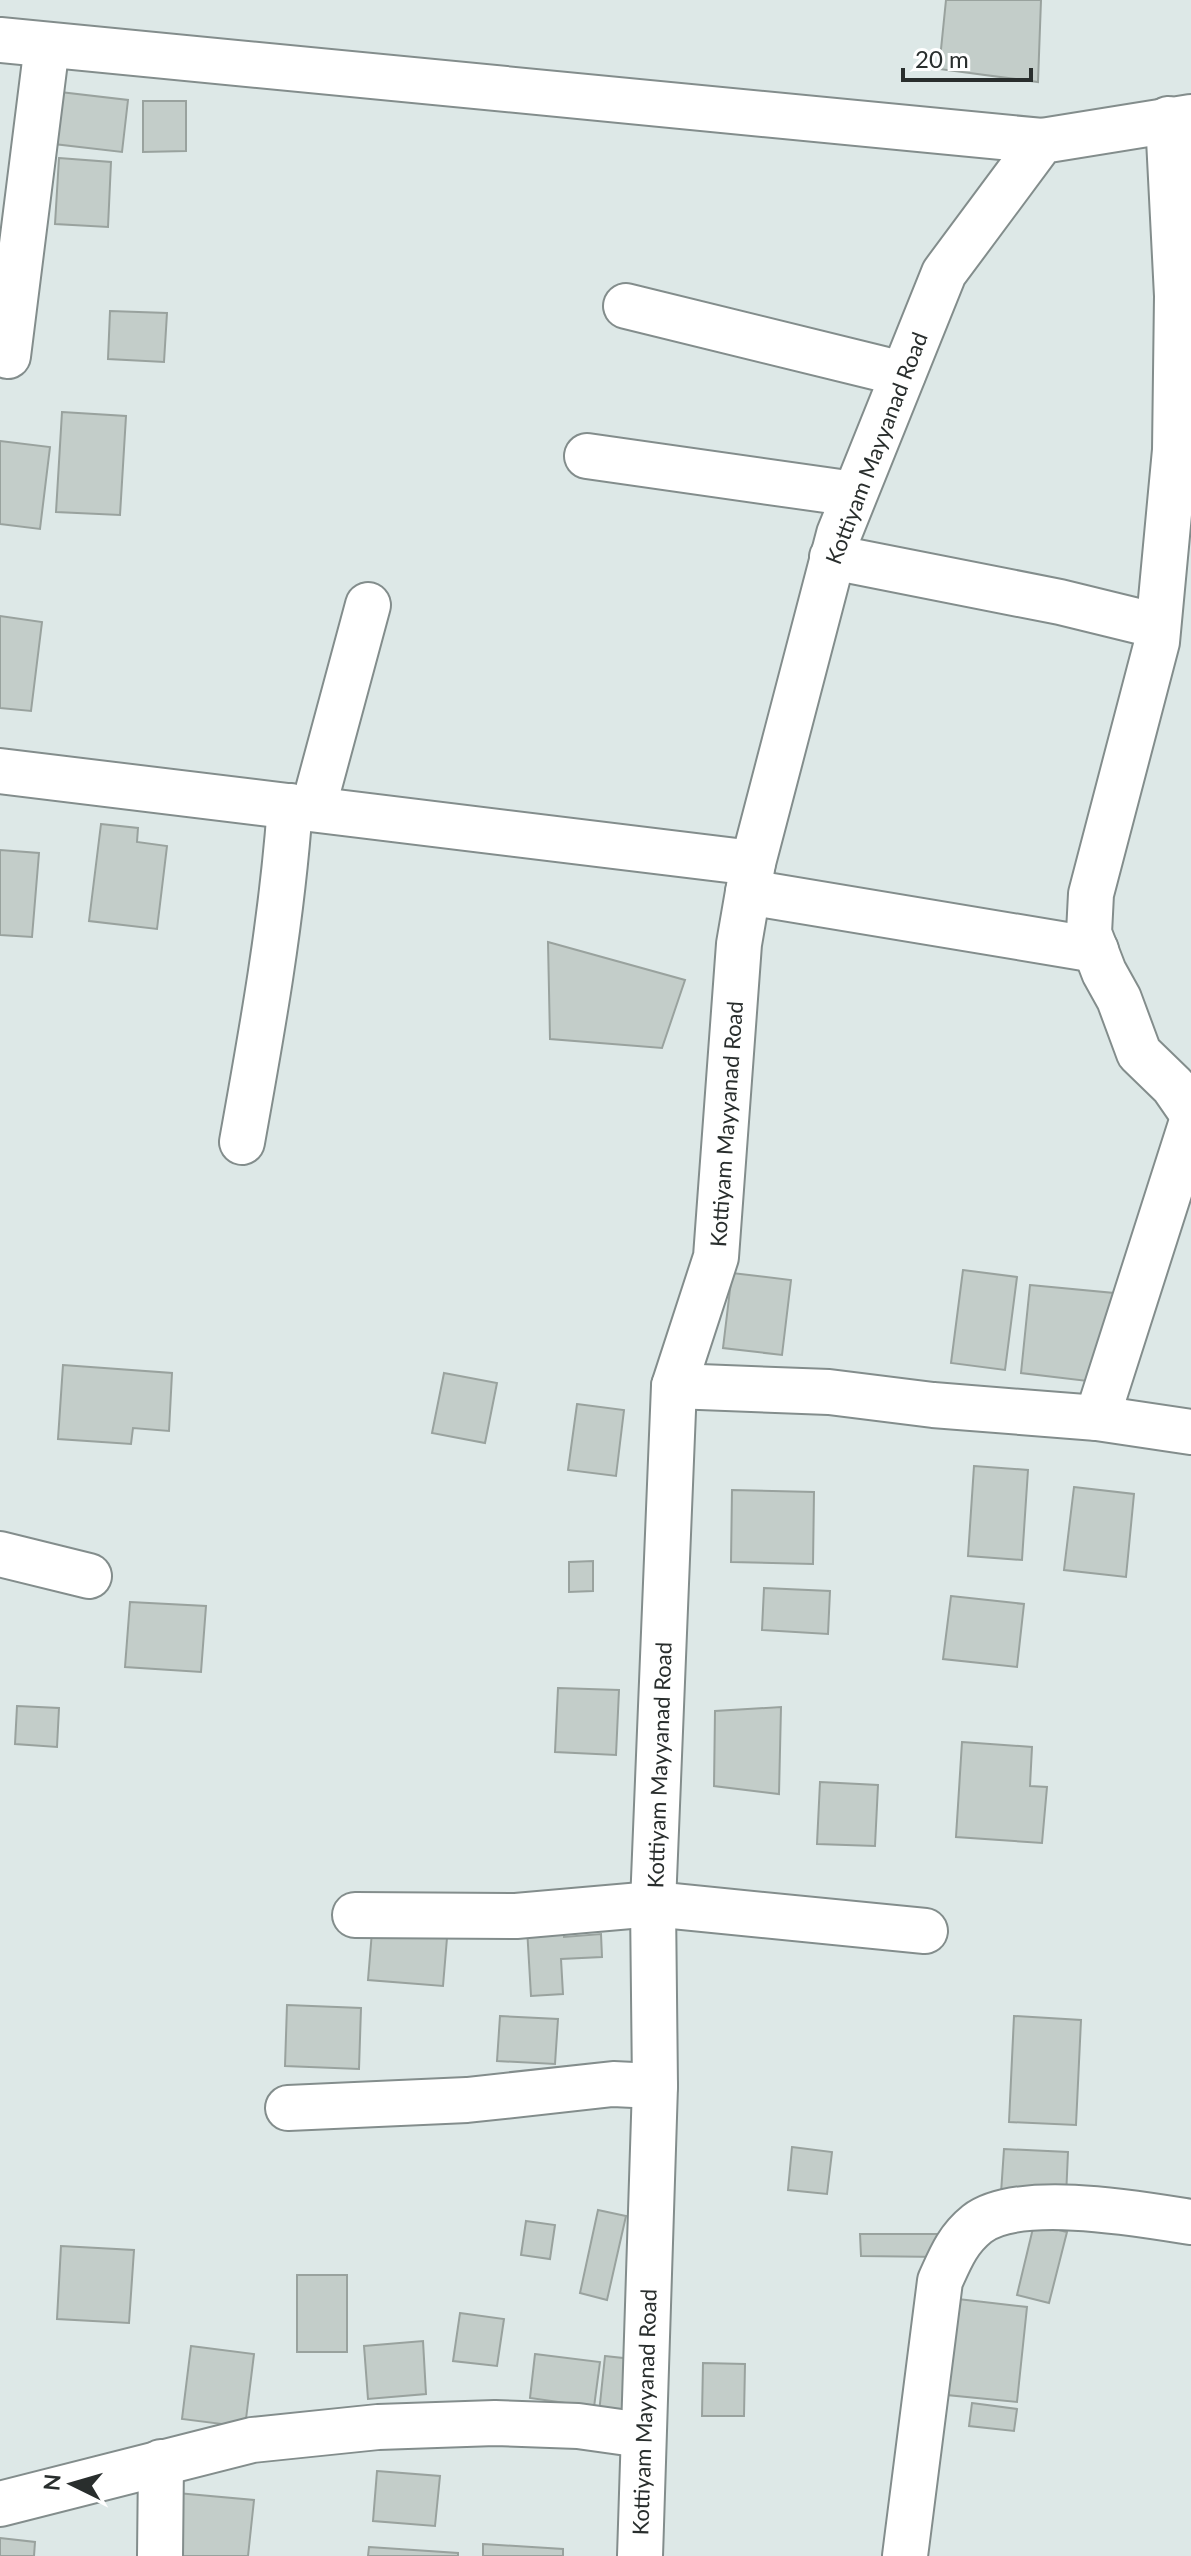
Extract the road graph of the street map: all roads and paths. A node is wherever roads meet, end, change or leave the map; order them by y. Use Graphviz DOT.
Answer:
graph roads {
  1 [pos="0,40"];
  2 [pos="47,45"];
  3 [pos="1180,118"];
  4 [pos="1042,141"];
  5 [pos="626,306"];
  6 [pos="8,356"];
  7 [pos="903,374"];
  8 [pos="587,456"];
  9 [pos="854,494"];
  10 [pos="832,557"];
  11 [pos="368,605"];
  12 [pos="1158,626"];
  13 [pos="0,771"];
  14 [pos="302,808"];
  15 [pos="751,877"];
  16 [pos="1096,950"];
  17 [pos="1191,1112"];
  18 [pos="1191,1124"];
  19 [pos="242,1142"];
  20 [pos="674,1386"];
  21 [pos="1097,1418"];
  22 [pos="1191,1432"];
  23 [pos="0,1554"];
  24 [pos="89,1576"];
  25 [pos="653,1904"];
  26 [pos="355,1915"];
  27 [pos="925,1931"];
  28 [pos="655,2086"];
  29 [pos="288,2108"];
  30 [pos="1191,2222"];
  31 [pos="642,2435"];
  32 [pos="161,2462"];
  33 [pos="0,2504"];
  34 [pos="160,2556"];
  35 [pos="640,2556"];
  36 [pos="905,2556"];
  1 -- 2 [label="street"];
  2 -- 4 [label="street"];
  2 -- 6 [label="street"];
  3 -- 4 [label="street"];
  3 -- 12 [label="street"];
  4 -- 7 [label="street, Kottiyam Mayyanad Road"];
  5 -- 7 [label="street"];
  7 -- 9 [label="street, Kottiyam Mayyanad Road"];
  8 -- 9 [label="street"];
  9 -- 10 [label="street, Kottiyam Mayyanad Road"];
  10 -- 12 [label="street"];
  10 -- 15 [label="street, Kottiyam Mayyanad Road"];
  11 -- 14 [label="street"];
  12 -- 16 [label="street"];
  13 -- 14 [label="street"];
  14 -- 15 [label="street"];
  14 -- 19 [label="street"];
  15 -- 16 [label="street"];
  15 -- 20 [label="street, Kottiyam Mayyanad Road"];
  16 -- 17 [label="street"];
  18 -- 21 [label="street"];
  20 -- 21 [label="street"];
  20 -- 25 [label="street, Kottiyam Mayyanad Road"];
  21 -- 22 [label="street"];
  23 -- 24 [label="street"];
  25 -- 26 [label="street"];
  25 -- 27 [label="street"];
  25 -- 28 [label="street, Kottiyam Mayyanad Road"];
  28 -- 29 [label="street"];
  28 -- 31 [label="street, Kottiyam Mayyanad Road"];
  30 -- 36 [label="street"];
  31 -- 32 [label="street"];
  31 -- 35 [label="street, Kottiyam Mayyanad Road"];
  32 -- 33 [label="street"];
  32 -- 34 [label="street"];
}
